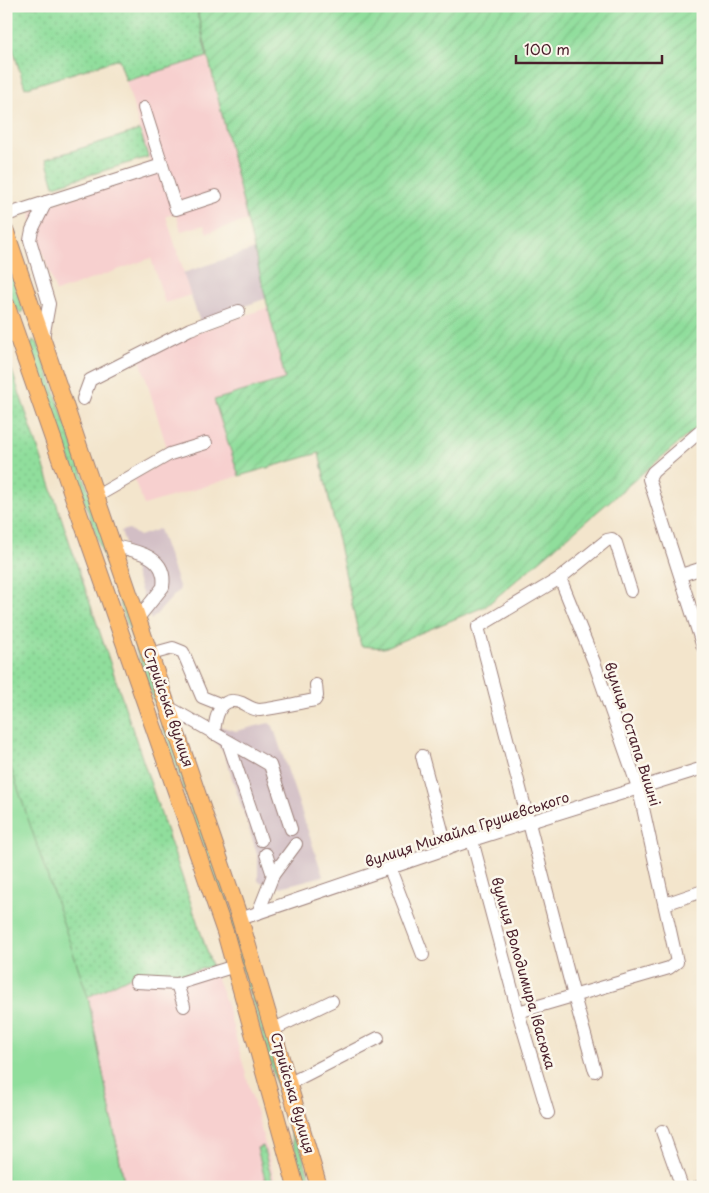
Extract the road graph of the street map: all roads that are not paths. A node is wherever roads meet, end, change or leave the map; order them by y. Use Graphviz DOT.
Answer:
graph roads {
  1 [pos="144,108"];
  2 [pos="162,165"];
  3 [pos="216,196"];
  4 [pos="46,202"];
  5 [pos="6,214"];
  6 [pos="6,232"];
  7 [pos="6,304"];
  8 [pos="239,311"];
  9 [pos="43,338"];
  10 [pos="83,399"];
  11 [pos="703,429"];
  12 [pos="206,443"];
  13 [pos="97,496"];
  14 [pos="114,546"];
  15 [pos="703,568"];
  16 [pos="681,576"];
  17 [pos="560,578"];
  18 [pos="631,591"];
  19 [pos="139,618"];
  20 [pos="703,647"];
  21 [pos="151,654"];
  22 [pos="316,685"];
  23 [pos="222,704"];
  24 [pos="170,708"];
  25 [pos="214,734"];
  26 [pos="228,742"];
  27 [pos="422,756"];
  28 [pos="703,768"];
  29 [pos="638,790"];
  30 [pos="529,824"];
  31 [pos="291,829"];
  32 [pos="261,840"];
  33 [pos="472,840"];
  34 [pos="296,844"];
  35 [pos="447,849"];
  36 [pos="266,854"];
  37 [pos="390,869"];
  38 [pos="273,874"];
  39 [pos="703,891"];
  40 [pos="665,904"];
  41 [pos="258,913"];
  42 [pos="240,919"];
  43 [pos="423,955"];
  44 [pos="235,966"];
  45 [pos="136,982"];
  46 [pos="177,984"];
  47 [pos="574,996"];
  48 [pos="332,1001"];
  49 [pos="184,1006"];
  50 [pos="518,1012"];
  51 [pos="274,1029"];
  52 [pos="378,1038"];
  53 [pos="595,1071"];
  54 [pos="290,1083"];
  55 [pos="548,1113"];
  56 [pos="662,1131"];
  57 [pos="703,1186"];
  58 [pos="296,1187"];
  59 [pos="319,1187"];
  60 [pos="682,1187"];
  61 [pos="698,1187"];
  1 -- 2 [label="street"];
  2 -- 3 [label="street"];
  2 -- 4 [label="street"];
  4 -- 5 [label="street"];
  4 -- 9 [label="street"];
  6 -- 9 [label="main road, Стрийська вулиця"];
  7 -- 44 [label="main road, Стрийська вулиця"];
  8 -- 10 [label="street"];
  9 -- 13 [label="main road, Стрийська вулиця"];
  11 -- 16 [label="street"];
  12 -- 13 [label="street"];
  13 -- 14 [label="main road, Стрийська вулиця"];
  14 -- 19 [label="main road, Стрийська вулиця"];
  14 -- 19 [label="street"];
  15 -- 16 [label="street"];
  16 -- 20 [label="street"];
  17 -- 18 [label="street"];
  17 -- 29 [label="street, вулиця Остапа Вишні"];
  17 -- 30 [label="street"];
  19 -- 21 [label="main road, Стрийська вулиця"];
  21 -- 23 [label="street"];
  21 -- 24 [label="main road, Стрийська вулиця"];
  22 -- 23 [label="street"];
  23 -- 25 [label="street"];
  24 -- 25 [label="street"];
  24 -- 42 [label="main road, Стрийська вулиця"];
  25 -- 26 [label="street"];
  26 -- 31 [label="street"];
  26 -- 32 [label="street"];
  27 -- 35 [label="street"];
  28 -- 29 [label="street, вулиця Михайла Грушевського"];
  29 -- 30 [label="street, вулиця Михайла Грушевського"];
  29 -- 40 [label="street, вулиця Остапа Вишні"];
  30 -- 33 [label="street, вулиця Михайла Грушевського"];
  30 -- 47 [label="street"];
  33 -- 35 [label="street, вулиця Михайла Грушевського"];
  33 -- 50 [label="street, вулиця Володимира Івасюка"];
  34 -- 38 [label="street"];
  35 -- 37 [label="street, вулиця Михайла Грушевського"];
  36 -- 38 [label="street"];
  37 -- 41 [label="street, вулиця Михайла Грушевського"];
  37 -- 43 [label="street"];
  38 -- 41 [label="street"];
  39 -- 40 [label="street"];
  40 -- 47 [label="street, вулиця Остапа Вишні"];
  41 -- 42 [label="street, вулиця Михайла Грушевського"];
  42 -- 51 [label="main road, Стрийська вулиця"];
  44 -- 46 [label="street"];
  44 -- 58 [label="main road, Стрийська вулиця"];
  45 -- 46 [label="street"];
  46 -- 49 [label="street"];
  47 -- 50 [label="street"];
  47 -- 53 [label="street"];
  48 -- 51 [label="street"];
  50 -- 55 [label="street, вулиця Володимира Івасюка"];
  51 -- 54 [label="main road, Стрийська вулиця"];
  52 -- 54 [label="street"];
  54 -- 59 [label="main road, Стрийська вулиця"];
  56 -- 60 [label="street"];
  57 -- 61 [label="street"];
}
